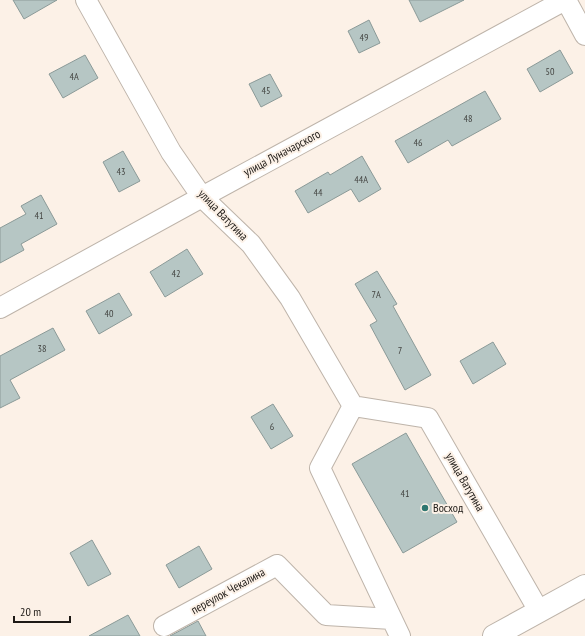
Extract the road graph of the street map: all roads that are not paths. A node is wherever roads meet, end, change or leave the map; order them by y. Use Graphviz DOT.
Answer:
graph roads {
  1 [pos="86,0"];
  2 [pos="566,0"];
  3 [pos="585,35"];
  4 [pos="202,197"];
  5 [pos="0,308"];
  6 [pos="353,406"];
  7 [pos="585,586"];
  8 [pos="539,611"];
  9 [pos="164,626"];
  10 [pos="396,628"];
  11 [pos="497,635"];
  1 -- 4 [label="street, улица Ватутина"];
  2 -- 3 [label="street"];
  2 -- 4 [label="street, улица Луначарского"];
  4 -- 5 [label="street, улица Луначарского"];
  4 -- 6 [label="street, улица Ватутина"];
  6 -- 8 [label="street, улица Ватутина"];
  6 -- 10 [label="street"];
  7 -- 8 [label="street"];
  8 -- 11 [label="street"];
  9 -- 10 [label="street, переулок Чекалина"];
}
